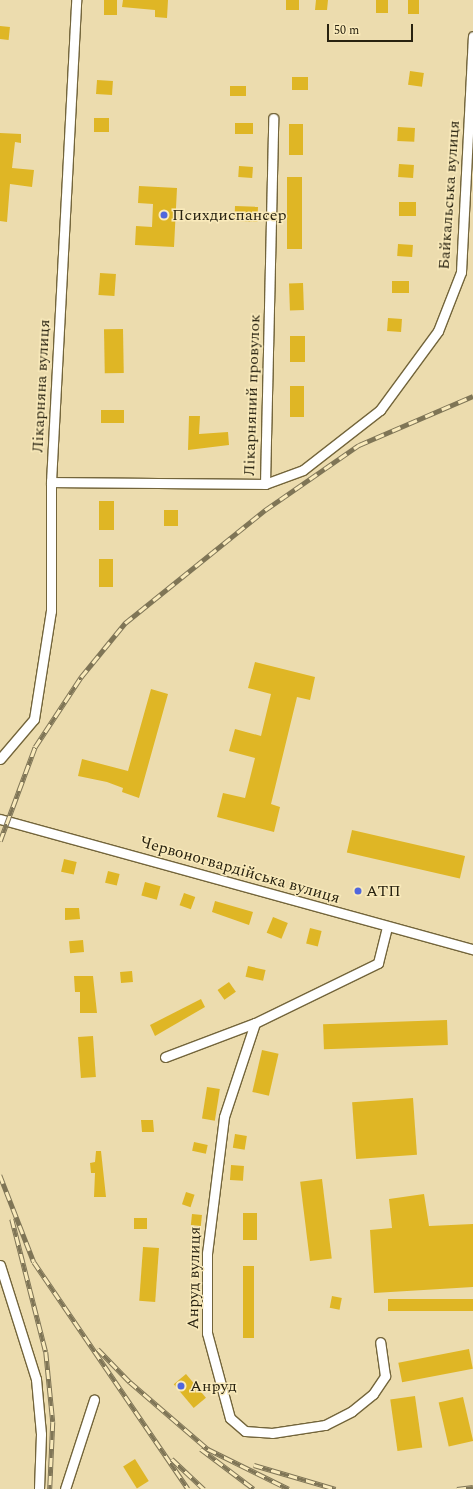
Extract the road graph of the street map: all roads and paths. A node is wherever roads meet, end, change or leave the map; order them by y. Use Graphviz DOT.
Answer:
graph roads {
  1 [pos="76,0"];
  2 [pos="473,36"];
  3 [pos="273,118"];
  4 [pos="51,482"];
  5 [pos="265,484"];
  6 [pos="0,759"];
  7 [pos="0,819"];
  8 [pos="386,927"];
  9 [pos="473,949"];
  10 [pos="255,1023"];
  11 [pos="165,1057"];
  12 [pos="0,1265"];
  13 [pos="380,1342"];
  14 [pos="94,1400"];
  15 [pos="39,1489"];
  16 [pos="65,1489"];
  1 -- 4 [label="street, Лікарняна вулиця"];
  2 -- 5 [label="street, Байкальська вулиця"];
  3 -- 5 [label="street, Лікарняний провулок"];
  4 -- 5 [label="street, Лікарняний провулок"];
  4 -- 6 [label="street, Лікарняна вулиця"];
  7 -- 8 [label="street, Червоногвардійська вулиця"];
  8 -- 9 [label="street, Червоногвардійська вулиця"];
  8 -- 10 [label="street"];
  10 -- 11 [label="street"];
  10 -- 13 [label="street, Анруд вулиця"];
  12 -- 15 [label="street"];
  14 -- 16 [label="street"];
}
